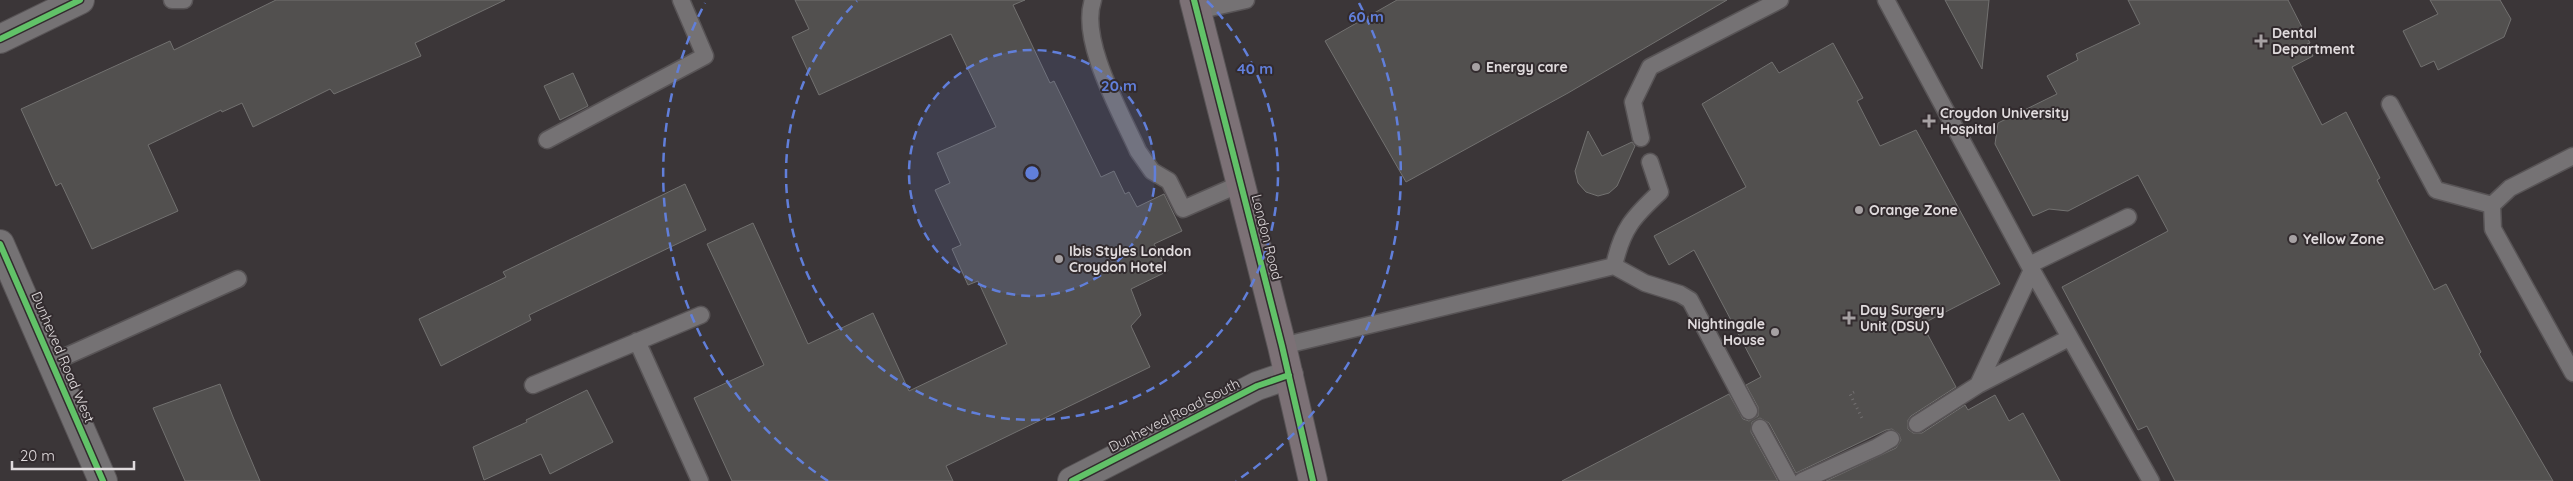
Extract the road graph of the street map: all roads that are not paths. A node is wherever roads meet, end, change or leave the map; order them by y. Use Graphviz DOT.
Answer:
graph roads {
  1 [pos="79,0"];
  2 [pos="172,0"];
  3 [pos="184,0"];
  4 [pos="681,0"];
  5 [pos="1093,0"];
  6 [pos="1246,0"];
  7 [pos="1780,0"];
  8 [pos="1886,0"];
  9 [pos="1195,5"];
  10 [pos="0,39"];
  11 [pos="2390,104"];
  12 [pos="1641,138"];
  13 [pos="547,140"];
  14 [pos="2573,156"];
  15 [pos="1650,162"];
  16 [pos="1240,184"];
  17 [pos="2492,205"];
  18 [pos="2128,217"];
  19 [pos="0,244"];
  20 [pos="1614,266"];
  21 [pos="2030,268"];
  22 [pos="238,279"];
  23 [pos="701,315"];
  24 [pos="2069,338"];
  25 [pos="637,342"];
  26 [pos="1282,346"];
  27 [pos="51,363"];
  28 [pos="2573,373"];
  29 [pos="1289,375"];
  30 [pos="533,384"];
  31 [pos="1978,384"];
  32 [pos="1749,411"];
  33 [pos="1917,424"];
  34 [pos="1760,428"];
  35 [pos="1891,438"];
  36 [pos="103,481"];
  37 [pos="700,481"];
  38 [pos="1072,481"];
  39 [pos="1313,481"];
  40 [pos="1789,481"];
  41 [pos="1802,481"];
  42 [pos="2151,481"];
  1 -- 10 [label="street"];
  2 -- 3 [label="lane"];
  4 -- 13 [label="lane"];
  5 -- 16 [label="lane"];
  6 -- 9 [label="lane"];
  7 -- 12 [label="lane"];
  8 -- 21 [label="lane"];
  9 -- 16 [label="main road, London Road"];
  11 -- 17 [label="lane"];
  14 -- 17 [label="lane"];
  15 -- 20 [label="lane"];
  16 -- 26 [label="main road, London Road"];
  17 -- 28 [label="lane"];
  18 -- 21 [label="lane"];
  19 -- 27 [label="street, Dunheved Road West"];
  20 -- 26 [label="lane"];
  20 -- 32 [label="lane"];
  21 -- 24 [label="lane"];
  21 -- 31 [label="lane"];
  22 -- 27 [label="lane"];
  23 -- 25 [label="lane"];
  24 -- 31 [label="lane"];
  24 -- 42 [label="lane"];
  25 -- 30 [label="lane"];
  25 -- 37 [label="lane"];
  26 -- 29 [label="main road, London Road"];
  27 -- 36 [label="street, Dunheved Road West"];
  29 -- 38 [label="street, Dunheved Road South"];
  29 -- 39 [label="main road, London Road"];
  31 -- 33 [label="lane"];
  34 -- 40 [label="lane"];
  35 -- 41 [label="lane"];
}
